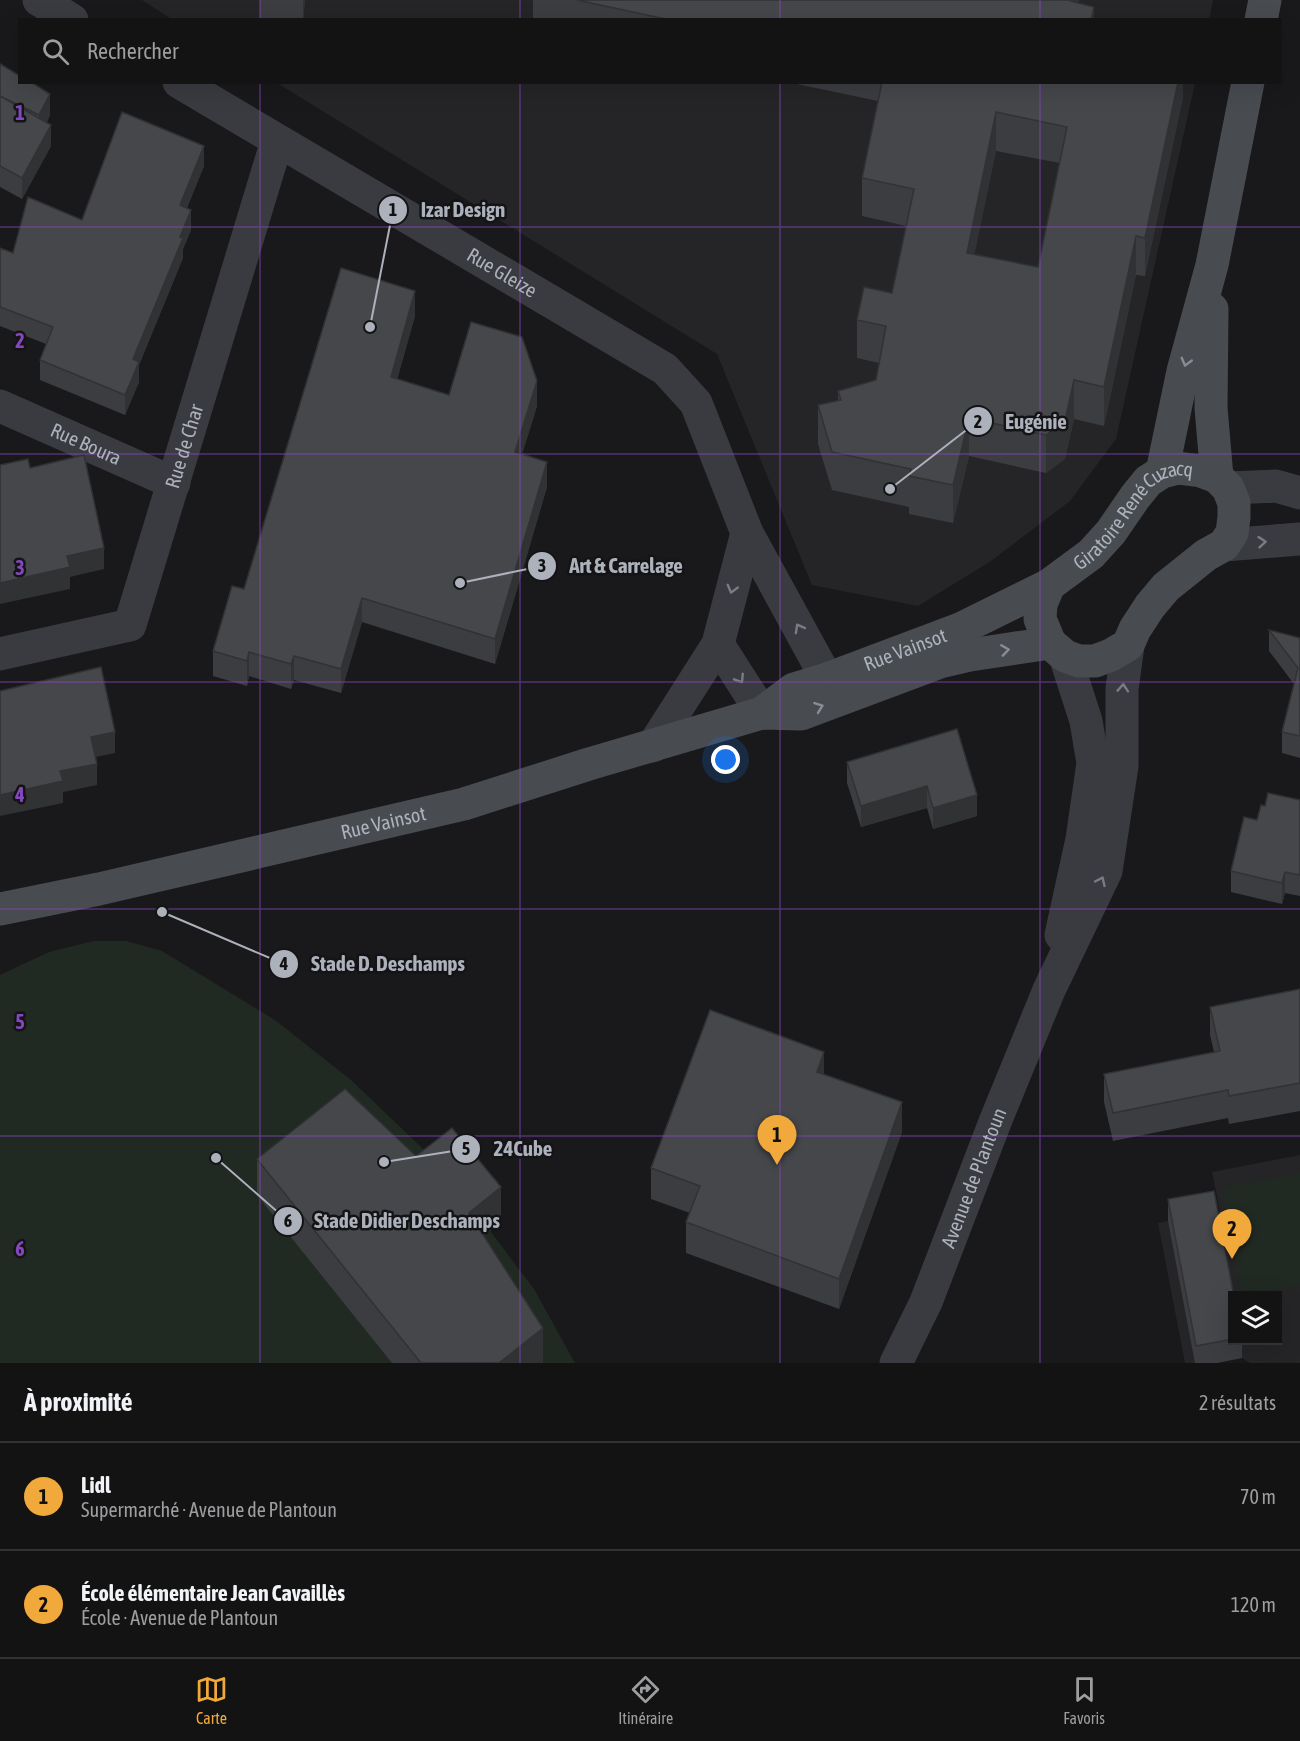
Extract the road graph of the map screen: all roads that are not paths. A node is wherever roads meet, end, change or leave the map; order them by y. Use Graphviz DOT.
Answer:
graph roads {
  1 [pos="39,0"];
  2 [pos="89,0"];
  3 [pos="1265,0"];
  4 [pos="69,18"];
  5 [pos="87,18"];
  6 [pos="1261,18"];
  7 [pos="182,84"];
  8 [pos="1248,84"];
  9 [pos="277,141"];
  10 [pos="1212,265"];
  11 [pos="0,406"];
  12 [pos="1162,472"];
  13 [pos="174,483"];
  14 [pos="1223,483"];
  15 [pos="1300,493"];
  16 [pos="747,533"];
  17 [pos="1300,539"];
  18 [pos="1224,545"];
  19 [pos="1049,585"];
  20 [pos="718,644"];
  21 [pos="1128,645"];
  22 [pos="1058,650"];
  23 [pos="0,654"];
  24 [pos="827,679"];
  25 [pos="762,713"];
  26 [pos="653,746"];
  27 [pos="0,909"];
  28 [pos="1049,990"];
  29 [pos="896,1363"];
  1 -- 4 [label="street"];
  2 -- 5 [label="street"];
  3 -- 6 [label="main road"];
  7 -- 9 [label="street, Rue Gleize"];
  8 -- 10 [label="main road"];
  9 -- 13 [label="street, Rue de Char"];
  9 -- 16 [label="street, Rue Gleize"];
  10 -- 12 [label="main road, one-way"];
  10 -- 14 [label="main road"];
  11 -- 13 [label="street, Rue Boura"];
  12 -- 14 [label="main road, Giratoire René Cuzacq"];
  12 -- 19 [label="main road, Giratoire René Cuzacq"];
  13 -- 23 [label="street, Rue de Char"];
  14 -- 15 [label="street"];
  14 -- 18 [label="main road, Giratoire René Cuzacq"];
  16 -- 20 [label="street, one-way"];
  24 -- 16 [label="street, Rue Gleize, one-way"];
  18 -- 17 [label="street, one-way"];
  18 -- 21 [label="main road"];
  19 -- 22 [label="main road, Giratoire René Cuzacq"];
  19 -- 24 [label="main road, Rue Vainsot"];
  20 -- 25 [label="street, one-way"];
  20 -- 26 [label="street"];
  21 -- 22 [label="main road"];
  28 -- 21 [label="street, Avenue de Plantoun, one-way"];
  25 -- 22 [label="main road, Rue Vainsot, one-way"];
  22 -- 28 [label="street, Avenue de Plantoun"];
  24 -- 25 [label="main road, Rue Vainsot"];
  25 -- 26 [label="main road, Rue Vainsot"];
  26 -- 27 [label="main road, Rue Vainsot"];
  28 -- 29 [label="street, Avenue de Plantoun"];
}
